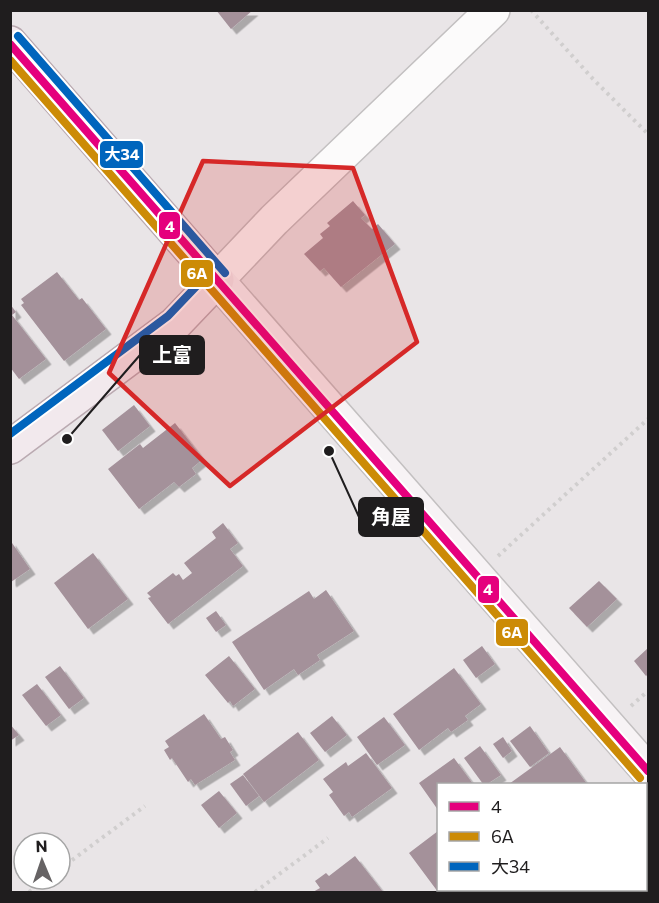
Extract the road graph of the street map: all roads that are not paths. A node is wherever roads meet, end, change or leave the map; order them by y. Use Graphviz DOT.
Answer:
graph roads {
  1 [pos="493,10"];
  2 [pos="10,43"];
  3 [pos="217,280"];
  4 [pos="10,447"];
  5 [pos="648,771"];
  1 -- 3 [label="street"];
  2 -- 3 [label="main road"];
  3 -- 4 [label="main road"];
  3 -- 5 [label="main road"];
}
